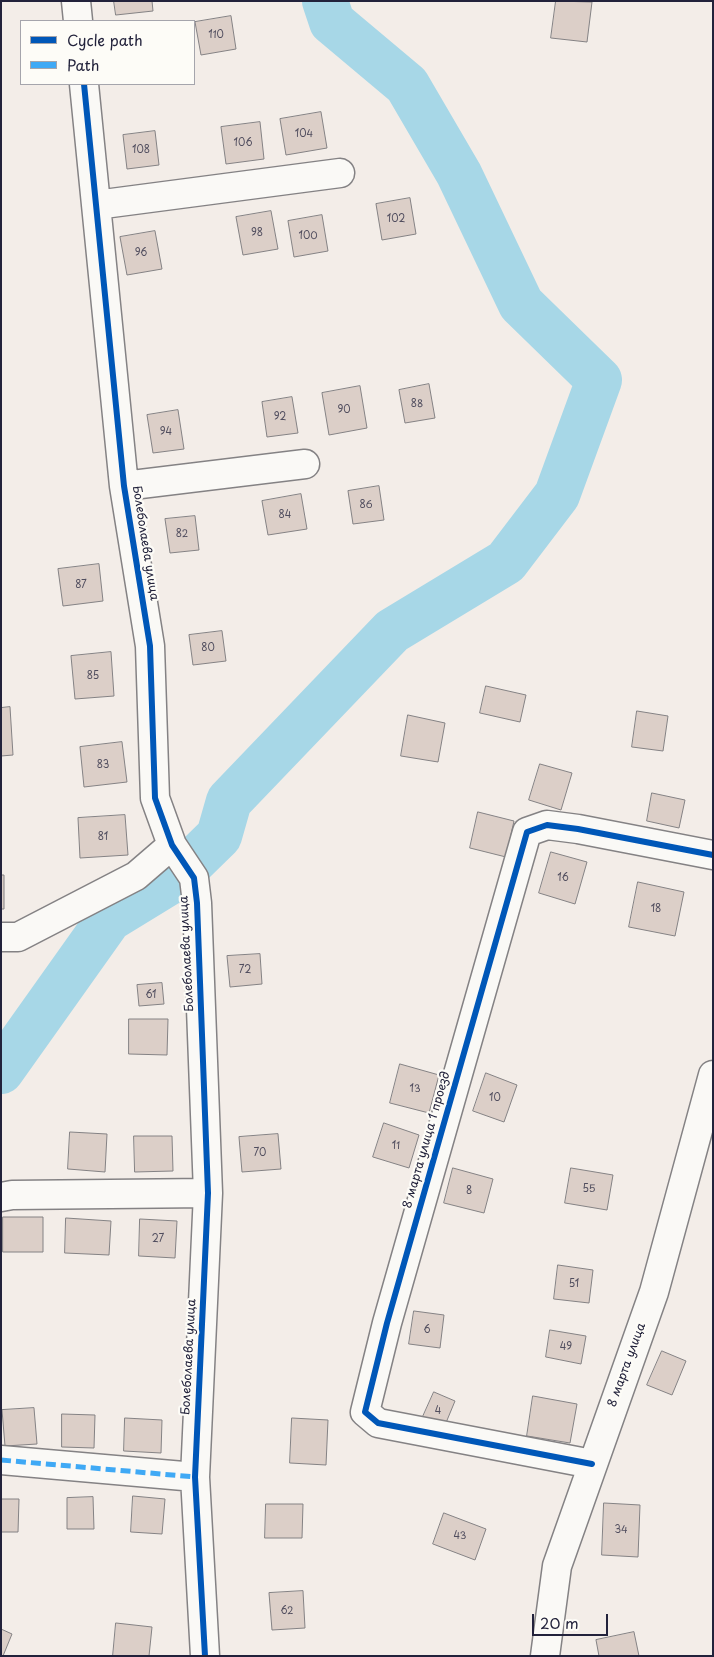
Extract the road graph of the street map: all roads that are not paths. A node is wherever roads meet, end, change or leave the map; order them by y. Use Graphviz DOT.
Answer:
graph roads {
  1 [pos="76,1"];
  2 [pos="78,20"];
  3 [pos="84,85"];
  4 [pos="340,173"];
  5 [pos="96,205"];
  6 [pos="305,464"];
  7 [pos="124,486"];
  8 [pos="172,845"];
  9 [pos="713,855"];
  10 [pos="1,937"];
  11 [pos="713,1075"];
  12 [pos="208,1193"];
  13 [pos="1,1197"];
  14 [pos="1,1460"];
  15 [pos="592,1464"];
  16 [pos="195,1477"];
  17 [pos="205,1656"];
  18 [pos="546,1656"];
  1 -- 2 [label="street"];
  3 -- 5 [label="street, Болеболаева улица"];
  4 -- 5 [label="street"];
  5 -- 7 [label="street, Болеболаева улица"];
  6 -- 7 [label="street"];
  7 -- 8 [label="street, Болеболаева улица"];
  8 -- 10 [label="street"];
  8 -- 12 [label="street, Болеболаева улица"];
  9 -- 15 [label="street, 8 марта улица 1 проезд"];
  11 -- 15 [label="street, 8 марта улица"];
  12 -- 13 [label="street"];
  12 -- 16 [label="street, Болеболаева улица"];
  14 -- 16 [label="street"];
  15 -- 18 [label="street, 8 марта улица"];
  16 -- 17 [label="street, Болеболаева улица"];
}
